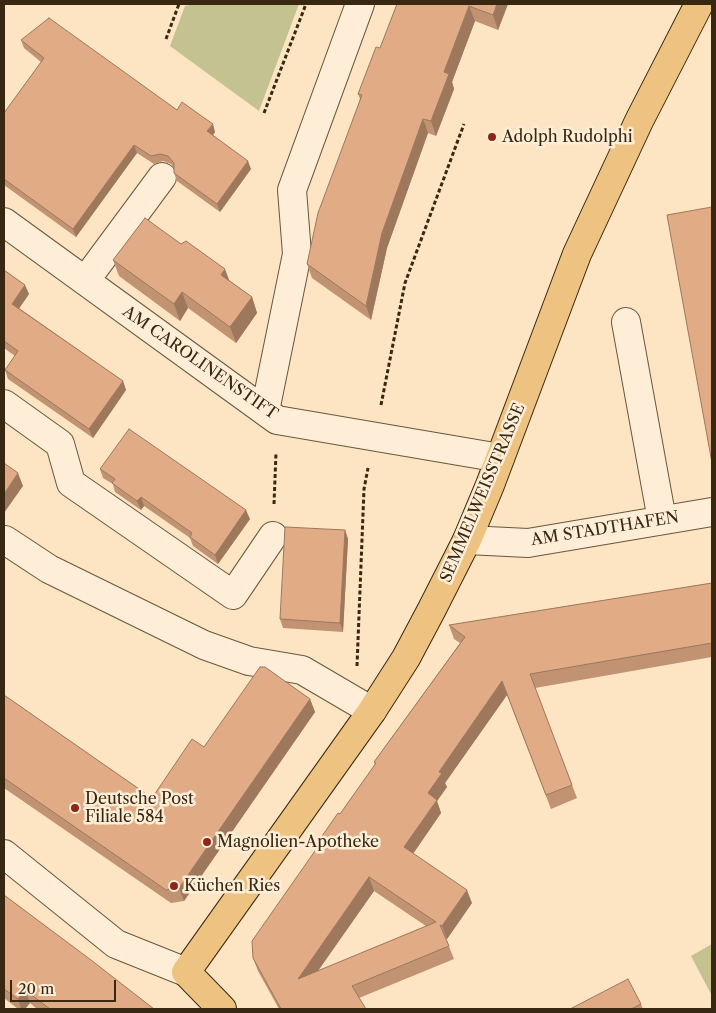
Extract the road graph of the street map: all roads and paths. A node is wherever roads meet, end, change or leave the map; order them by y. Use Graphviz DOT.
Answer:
graph roads {
  1 [pos="179,4"];
  2 [pos="306,4"];
  3 [pos="360,4"];
  4 [pos="699,4"];
  5 [pos="166,39"];
  6 [pos="264,113"];
  7 [pos="162,177"];
  8 [pos="4,222"];
  9 [pos="85,281"];
  10 [pos="626,322"];
  11 [pos="4,404"];
  12 [pos="271,415"];
  13 [pos="500,458"];
  14 [pos="712,512"];
  15 [pos="662,520"];
  16 [pos="273,536"];
  17 [pos="5,540"];
  18 [pos="467,540"];
  19 [pos="372,712"];
  20 [pos="4,854"];
  21 [pos="186,972"];
  22 [pos="222,1009"];
  1 -- 5 [label="path"];
  2 -- 6 [label="path"];
  3 -- 12 [label="street"];
  4 -- 13 [label="main road, SEMMELWEISSTRASSE"];
  7 -- 9 [label="street"];
  8 -- 9 [label="street, AM CAROLINENSTIFT"];
  9 -- 12 [label="street, AM CAROLINENSTIFT"];
  10 -- 15 [label="street"];
  11 -- 16 [label="street"];
  12 -- 13 [label="street, AM CAROLINENSTIFT"];
  12 -- 16 [label="path"];
  13 -- 18 [label="main road, SEMMELWEISSTRASSE"];
  14 -- 15 [label="street, AM STADTHAFEN"];
  15 -- 18 [label="street, AM STADTHAFEN"];
  17 -- 19 [label="street"];
  18 -- 19 [label="main road, SEMMELWEISSTRASSE"];
  19 -- 21 [label="main road, SEMMELWEISSTRASSE"];
  20 -- 21 [label="street"];
  21 -- 22 [label="main road"];
}
